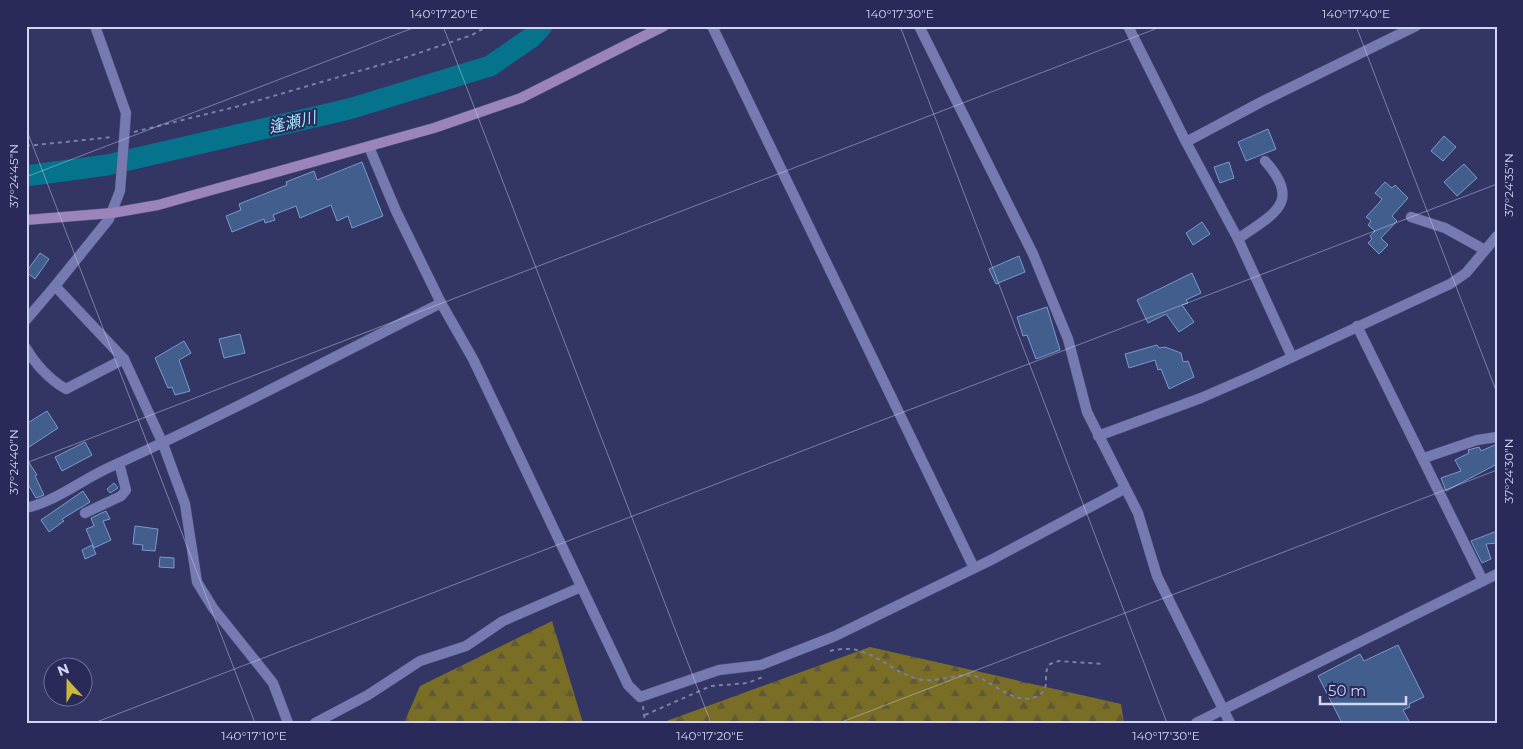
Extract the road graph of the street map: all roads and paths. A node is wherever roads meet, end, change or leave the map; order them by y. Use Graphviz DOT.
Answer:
graph roads {
  1 [pos="95,26"];
  2 [pos="488,26"];
  3 [pos="664,26"];
  4 [pos="712,26"];
  5 [pos="919,26"];
  6 [pos="1128,26"];
  7 [pos="1416,26"];
  8 [pos="125,136"];
  9 [pos="1186,142"];
  10 [pos="26,146"];
  11 [pos="369,147"];
  12 [pos="1265,161"];
  13 [pos="112,213"];
  14 [pos="1411,216"];
  15 [pos="26,220"];
  16 [pos="1497,236"];
  17 [pos="1238,239"];
  18 [pos="1485,250"];
  19 [pos="55,286"];
  20 [pos="441,303"];
  21 [pos="26,320"];
  22 [pos="1357,326"];
  23 [pos="26,348"];
  24 [pos="1292,357"];
  25 [pos="124,359"];
  26 [pos="1098,436"];
  27 [pos="1497,437"];
  28 [pos="163,444"];
  29 [pos="1424,458"];
  30 [pos="119,463"];
  31 [pos="1124,489"];
  32 [pos="26,508"];
  33 [pos="86,513"];
  34 [pos="974,568"];
  35 [pos="1497,574"];
  36 [pos="1483,581"];
  37 [pos="581,587"];
  38 [pos="823,653"];
  39 [pos="1103,664"];
  40 [pos="773,673"];
  41 [pos="640,697"];
  42 [pos="1224,708"];
  43 [pos="645,715"];
  44 [pos="288,723"];
  45 [pos="316,723"];
  46 [pos="645,723"];
  47 [pos="1196,723"];
  48 [pos="1230,723"];
  1 -- 8 [label="street"];
  2 -- 8 [label="path"];
  3 -- 11 [label="street"];
  4 -- 34 [label="street"];
  5 -- 26 [label="street"];
  6 -- 9 [label="street"];
  7 -- 9 [label="street"];
  8 -- 10 [label="path"];
  8 -- 13 [label="street"];
  9 -- 17 [label="street"];
  11 -- 13 [label="street"];
  11 -- 20 [label="street"];
  12 -- 17 [label="street"];
  13 -- 15 [label="street"];
  13 -- 19 [label="street"];
  14 -- 18 [label="street"];
  16 -- 18 [label="street"];
  17 -- 24 [label="street"];
  18 -- 22 [label="street"];
  19 -- 21 [label="street"];
  19 -- 25 [label="street"];
  20 -- 28 [label="street"];
  20 -- 37 [label="street"];
  22 -- 24 [label="street"];
  22 -- 29 [label="street"];
  23 -- 25 [label="street"];
  24 -- 26 [label="street"];
  25 -- 28 [label="street"];
  26 -- 31 [label="street"];
  27 -- 29 [label="street"];
  28 -- 30 [label="street"];
  28 -- 44 [label="street"];
  29 -- 36 [label="street"];
  30 -- 32 [label="street"];
  30 -- 33 [label="street"];
  31 -- 34 [label="street"];
  31 -- 42 [label="street"];
  34 -- 41 [label="street"];
  35 -- 36 [label="street"];
  36 -- 42 [label="street"];
  37 -- 41 [label="street"];
  37 -- 45 [label="street"];
  38 -- 39 [label="path"];
  40 -- 43 [label="path"];
  41 -- 43 [label="path"];
  42 -- 47 [label="street"];
  42 -- 48 [label="street"];
  43 -- 46 [label="path"];
}
